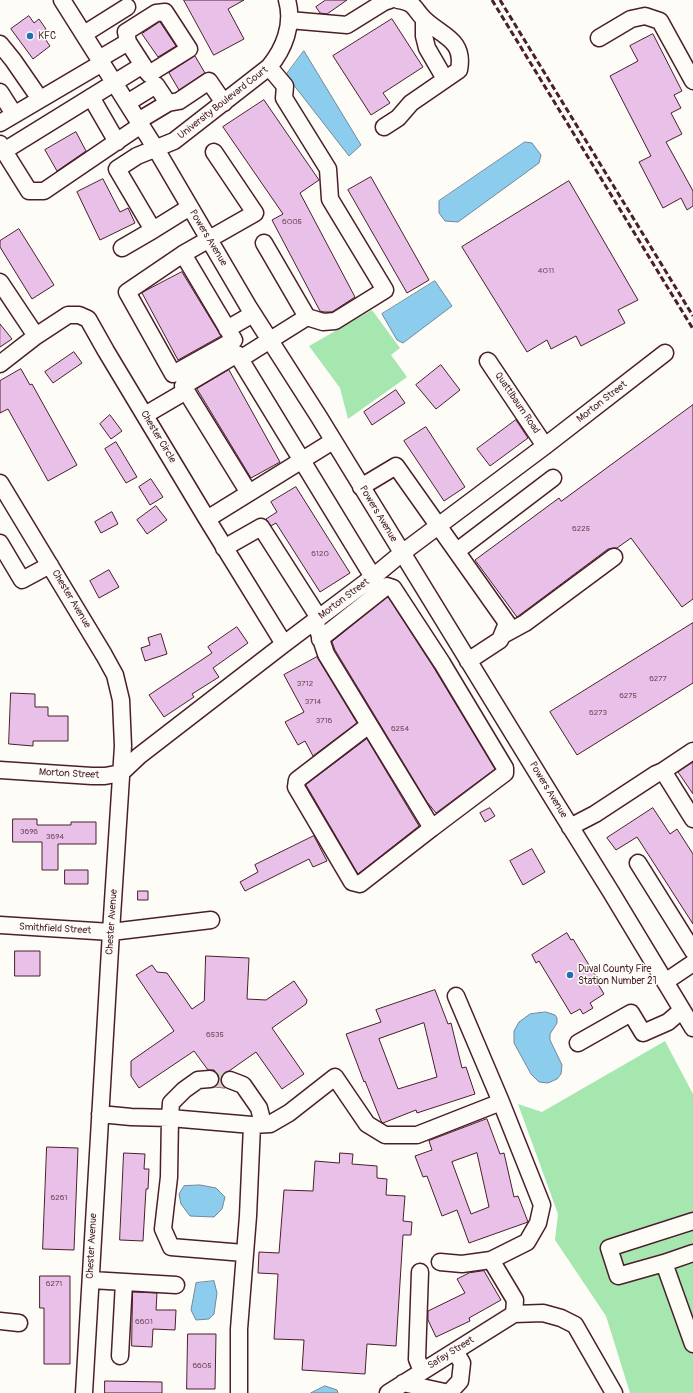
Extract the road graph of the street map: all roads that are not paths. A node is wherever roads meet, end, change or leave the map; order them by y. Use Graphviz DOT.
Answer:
graph roads {
  1 [pos="62,0"];
  2 [pos="287,0"];
  3 [pos="390,0"];
  4 [pos="398,0"];
  5 [pos="127,3"];
  6 [pos="289,20"];
  7 [pos="424,20"];
  8 [pos="136,24"];
  9 [pos="84,34"];
  10 [pos="599,38"];
  11 [pos="128,42"];
  12 [pos="0,44"];
  13 [pos="100,61"];
  14 [pos="269,67"];
  15 [pos="149,75"];
  16 [pos="445,80"];
  17 [pos="693,81"];
  18 [pos="114,82"];
  19 [pos="0,92"];
  20 [pos="91,97"];
  21 [pos="40,99"];
  22 [pos="127,103"];
  23 [pos="168,103"];
  24 [pos="224,103"];
  25 [pos="8,118"];
  26 [pos="139,123"];
  27 [pos="384,128"];
  28 [pos="23,139"];
  29 [pos="117,142"];
  30 [pos="2,147"];
  31 [pos="156,149"];
  32 [pos="214,152"];
  33 [pos="190,207"];
  34 [pos="153,230"];
  35 [pos="210,240"];
  36 [pos="264,243"];
  37 [pos="122,248"];
  38 [pos="183,254"];
  39 [pos="1,287"];
  40 [pos="253,314"];
  41 [pos="307,317"];
  42 [pos="227,328"];
  43 [pos="36,336"];
  44 [pos="270,340"];
  45 [pos="665,353"];
  46 [pos="240,359"];
  47 [pos="488,361"];
  48 [pos="0,364"];
  49 [pos="186,391"];
  50 [pos="145,415"];
  51 [pos="333,441"];
  52 [pos="545,446"];
  53 [pos="302,461"];
  54 [pos="553,478"];
  55 [pos="0,484"];
  56 [pos="362,487"];
  57 [pos="249,493"];
  58 [pos="207,519"];
  59 [pos="438,527"];
  60 [pos="0,543"];
  61 [pos="224,548"];
  62 [pos="457,551"];
  63 [pos="402,553"];
  64 [pos="614,557"];
  65 [pos="50,565"];
  66 [pos="373,577"];
  67 [pos="317,620"];
  68 [pos="503,635"];
  69 [pos="320,639"];
  70 [pos="284,644"];
  71 [pos="468,661"];
  72 [pos="369,725"];
  73 [pos="693,751"];
  74 [pos="0,770"];
  75 [pos="663,771"];
  76 [pos="121,773"];
  77 [pos="688,799"];
  78 [pos="693,819"];
  79 [pos="570,827"];
  80 [pos="432,828"];
  81 [pos="638,863"];
  82 [pos="211,920"];
  83 [pos="0,926"];
  84 [pos="111,932"];
  85 [pos="693,951"];
  86 [pos="693,963"];
  87 [pos="665,982"];
  88 [pos="456,996"];
  89 [pos="682,1010"];
  90 [pos="693,1028"];
  91 [pos="578,1043"];
  92 [pos="210,1078"];
  93 [pos="230,1080"];
  94 [pos="501,1102"];
  95 [pos="100,1114"];
  96 [pos="170,1118"];
  97 [pos="258,1125"];
  98 [pos="693,1221"];
  99 [pos="244,1253"];
  100 [pos="693,1253"];
  101 [pos="490,1260"];
  102 [pos="440,1262"];
  103 [pos="664,1263"];
  104 [pos="420,1272"];
  105 [pos="91,1280"];
  106 [pos="124,1282"];
  107 [pos="176,1285"];
  108 [pos="514,1314"];
  109 [pos="0,1321"];
  110 [pos="19,1323"];
  111 [pos="693,1344"];
  112 [pos="455,1351"];
  113 [pos="120,1356"];
  114 [pos="422,1371"];
  115 [pos="403,1383"];
  116 [pos="84,1393"];
  117 [pos="239,1393"];
  118 [pos="388,1393"];
  119 [pos="614,1393"];
  1 -- 9 [label="street, Powers Avenue"];
  2 -- 6 [label="street, University Boulevard Court"];
  3 -- 6 [label="street"];
  4 -- 7 [label="street"];
  5 -- 8 [label="street"];
  5 -- 9 [label="street"];
  6 -- 14 [label="street, University Boulevard Court"];
  7 -- 16 [label="street"];
  7 -- 16 [label="street"];
  8 -- 11 [label="street"];
  8 -- 15 [label="street"];
  9 -- 13 [label="street, Powers Avenue"];
  10 -- 17 [label="street"];
  11 -- 13 [label="street"];
  11 -- 15 [label="street"];
  12 -- 21 [label="street"];
  13 -- 18 [label="street, Powers Avenue"];
  13 -- 21 [label="street"];
  14 -- 24 [label="street, University Boulevard Court"];
  14 -- 41 [label="street"];
  15 -- 18 [label="street"];
  15 -- 22 [label="street"];
  15 -- 23 [label="street"];
  16 -- 27 [label="street"];
  18 -- 20 [label="street"];
  18 -- 22 [label="street, Powers Avenue"];
  19 -- 25 [label="street"];
  20 -- 28 [label="street"];
  20 -- 29 [label="street"];
  21 -- 25 [label="street"];
  22 -- 26 [label="street, Powers Avenue"];
  23 -- 24 [label="street"];
  23 -- 26 [label="street"];
  24 -- 31 [label="street, University Boulevard Court"];
  25 -- 28 [label="street"];
  26 -- 29 [label="street"];
  26 -- 31 [label="street, Powers Avenue"];
  28 -- 30 [label="street"];
  29 -- 30 [label="street"];
  31 -- 33 [label="street, Powers Avenue"];
  31 -- 34 [label="street, University Boulevard Court"];
  32 -- 35 [label="street"];
  33 -- 34 [label="street"];
  33 -- 35 [label="street, Powers Avenue"];
  34 -- 37 [label="street"];
  35 -- 38 [label="street"];
  35 -- 40 [label="street, Powers Avenue"];
  36 -- 41 [label="street"];
  38 -- 42 [label="street"];
  38 -- 42 [label="street"];
  39 -- 43 [label="street"];
  40 -- 42 [label="street"];
  40 -- 44 [label="street, Powers Avenue"];
  41 -- 44 [label="street"];
  43 -- 48 [label="street, Chester Circle"];
  43 -- 50 [label="street, Chester Circle"];
  44 -- 46 [label="street"];
  44 -- 51 [label="street, Powers Avenue"];
  45 -- 52 [label="street, Morton Street"];
  46 -- 49 [label="street"];
  46 -- 53 [label="street"];
  47 -- 52 [label="street, Quattlbaum Road"];
  49 -- 50 [label="street"];
  49 -- 57 [label="street"];
  50 -- 58 [label="street, Chester Circle"];
  51 -- 53 [label="street"];
  51 -- 56 [label="street, Powers Avenue"];
  52 -- 59 [label="street, Morton Street"];
  53 -- 57 [label="street"];
  53 -- 66 [label="street"];
  54 -- 62 [label="street"];
  55 -- 65 [label="street, Chester Avenue"];
  56 -- 59 [label="street"];
  56 -- 63 [label="street, Powers Avenue"];
  57 -- 58 [label="street"];
  58 -- 61 [label="street, Chester Circle"];
  59 -- 62 [label="street"];
  59 -- 63 [label="street, Morton Street"];
  60 -- 65 [label="street"];
  61 -- 67 [label="street"];
  61 -- 70 [label="street, Chester Circle"];
  62 -- 68 [label="street"];
  63 -- 66 [label="street, Morton Street"];
  63 -- 71 [label="street, Powers Avenue"];
  64 -- 68 [label="street"];
  65 -- 76 [label="street, Chester Avenue"];
  66 -- 67 [label="street, Morton Street"];
  67 -- 69 [label="street"];
  67 -- 70 [label="street, Morton Street"];
  68 -- 71 [label="street"];
  69 -- 72 [label="street"];
  69 -- 80 [label="street"];
  70 -- 76 [label="street, Morton Street"];
  71 -- 79 [label="street, Powers Avenue"];
  72 -- 80 [label="street"];
  72 -- 80 [label="street"];
  73 -- 75 [label="street"];
  74 -- 76 [label="street, Morton Street"];
  75 -- 77 [label="street"];
  75 -- 79 [label="street"];
  76 -- 84 [label="street, Chester Avenue"];
  77 -- 78 [label="street"];
  79 -- 87 [label="street, Powers Avenue"];
  81 -- 85 [label="street"];
  82 -- 84 [label="street, Smithfield Street"];
  83 -- 84 [label="street, Smithfield Street"];
  84 -- 95 [label="street, Chester Avenue"];
  86 -- 87 [label="street"];
  87 -- 89 [label="street, Powers Avenue"];
  88 -- 94 [label="street"];
  89 -- 90 [label="street, Powers Avenue"];
  89 -- 91 [label="street"];
  92 -- 96 [label="street"];
  93 -- 97 [label="street"];
  94 -- 97 [label="street"];
  94 -- 101 [label="street"];
  95 -- 96 [label="street"];
  95 -- 105 [label="street, Chester Avenue"];
  96 -- 97 [label="street"];
  96 -- 99 [label="street"];
  97 -- 99 [label="street"];
  98 -- 103 [label="street"];
  99 -- 117 [label="street"];
  100 -- 103 [label="street"];
  101 -- 102 [label="street"];
  101 -- 108 [label="street"];
  103 -- 111 [label="street"];
  104 -- 114 [label="street"];
  105 -- 106 [label="street"];
  105 -- 116 [label="street, Chester Avenue"];
  106 -- 107 [label="street"];
  106 -- 113 [label="street"];
  108 -- 112 [label="street, Safay Street"];
  108 -- 119 [label="street"];
  109 -- 110 [label="street"];
  112 -- 114 [label="street, Safay Street"];
  112 -- 115 [label="street"];
  114 -- 115 [label="street, Safay Street"];
  115 -- 118 [label="street, Safay Street"];
}
